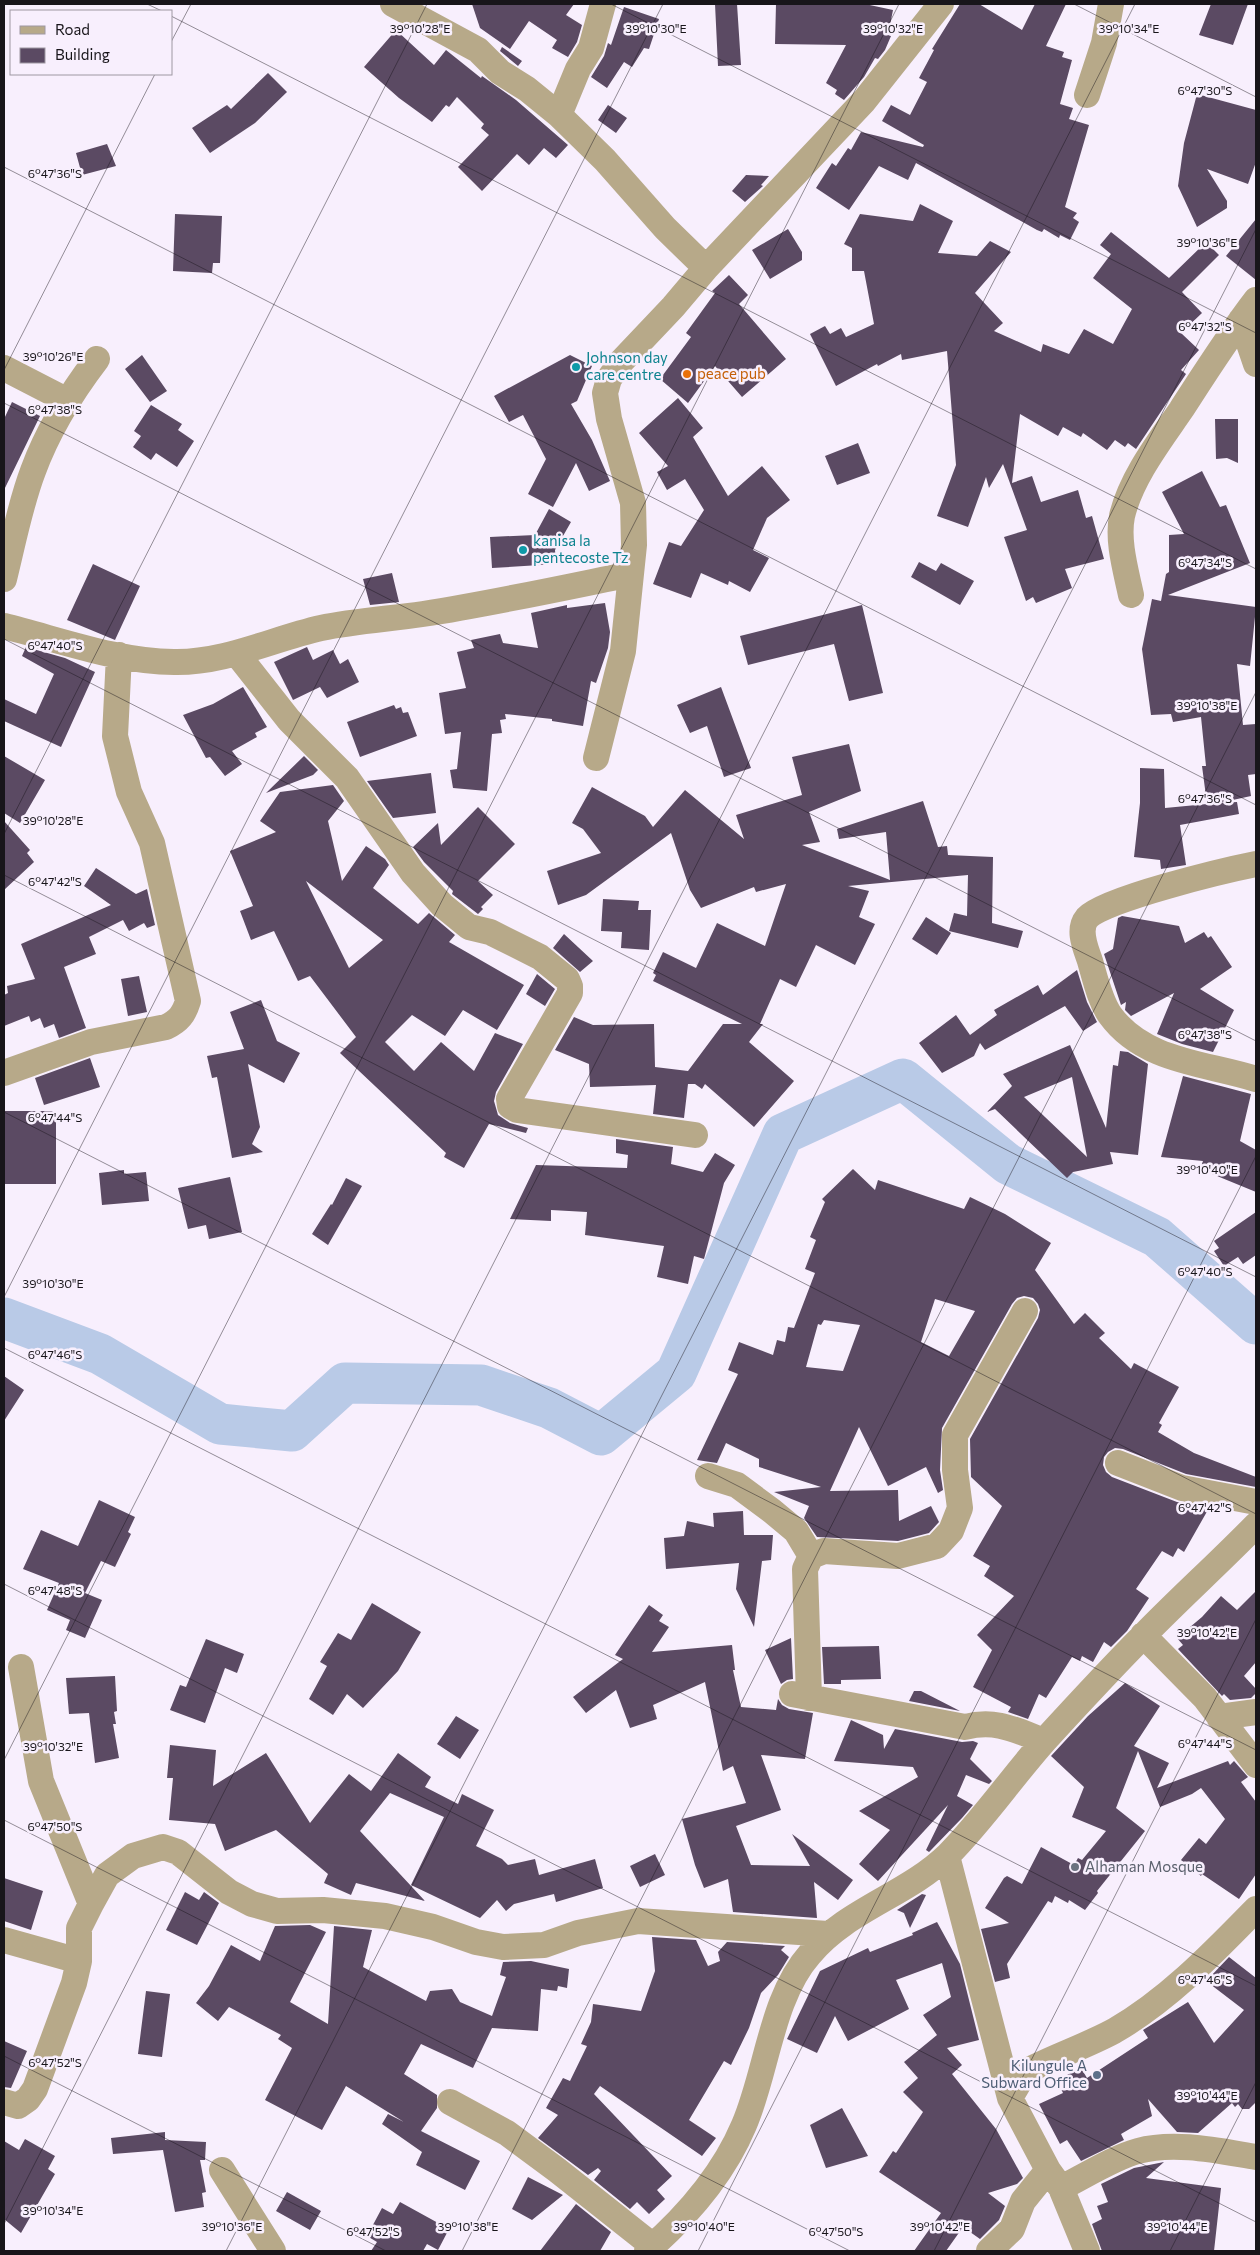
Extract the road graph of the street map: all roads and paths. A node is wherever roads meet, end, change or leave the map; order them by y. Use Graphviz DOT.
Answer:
graph roads {
  1 [pos="393,4"];
  2 [pos="604,4"];
  3 [pos="940,4"];
  4 [pos="1111,4"];
  5 [pos="1087,95"];
  6 [pos="558,115"];
  7 [pos="706,268"];
  8 [pos="1249,310"];
  9 [pos="97,359"];
  10 [pos="1256,364"];
  11 [pos="4,368"];
  12 [pos="68,400"];
  13 [pos="631,574"];
  14 [pos="4,578"];
  15 [pos="1131,595"];
  16 [pos="4,626"];
  17 [pos="237,654"];
  18 [pos="119,655"];
  19 [pos="596,758"];
  20 [pos="1256,864"];
  21 [pos="4,1073"];
  22 [pos="1256,1079"];
  23 [pos="695,1135"];
  24 [pos="1025,1311"];
  25 [pos="1118,1463"];
  26 [pos="708,1476"];
  27 [pos="1256,1502"];
  28 [pos="1256,1525"];
  29 [pos="811,1556"];
  30 [pos="1143,1635"];
  31 [pos="21,1667"];
  32 [pos="1256,1712"];
  33 [pos="1220,1717"];
  34 [pos="1044,1742"];
  35 [pos="1256,1765"];
  36 [pos="947,1856"];
  37 [pos="91,1904"];
  38 [pos="1256,1909"];
  39 [pos="828,1934"];
  40 [pos="4,1940"];
  41 [pos="79,1961"];
  42 [pos="1010,2098"];
  43 [pos="4,2102"];
  44 [pos="450,2102"];
  45 [pos="1256,2157"];
  46 [pos="222,2170"];
  47 [pos="1055,2179"];
  48 [pos="650,2249"];
  49 [pos="273,2251"];
  50 [pos="989,2251"];
  51 [pos="1087,2251"];
  1 -- 6 [label="street"];
  2 -- 6 [label="street"];
  3 -- 7 [label="street"];
  4 -- 5 [label="street"];
  6 -- 7 [label="street"];
  7 -- 13 [label="street"];
  8 -- 10 [label="street"];
  8 -- 15 [label="street"];
  9 -- 12 [label="street"];
  11 -- 12 [label="street"];
  12 -- 14 [label="street"];
  13 -- 17 [label="street"];
  13 -- 19 [label="street"];
  16 -- 18 [label="street"];
  17 -- 18 [label="street"];
  17 -- 23 [label="street"];
  18 -- 21 [label="street"];
  20 -- 22 [label="street"];
  24 -- 29 [label="street"];
  25 -- 27 [label="street"];
  26 -- 29 [label="street"];
  28 -- 30 [label="street"];
  29 -- 34 [label="street"];
  30 -- 33 [label="street"];
  30 -- 34 [label="street"];
  31 -- 37 [label="street"];
  32 -- 33 [label="street"];
  33 -- 35 [label="street"];
  34 -- 36 [label="street"];
  36 -- 39 [label="street"];
  36 -- 42 [label="street"];
  37 -- 39 [label="street"];
  37 -- 41 [label="street"];
  38 -- 42 [label="street"];
  39 -- 48 [label="street"];
  40 -- 41 [label="street"];
  41 -- 43 [label="street"];
  42 -- 47 [label="street"];
  44 -- 48 [label="street"];
  45 -- 47 [label="street"];
  46 -- 49 [label="street"];
  47 -- 50 [label="street"];
  47 -- 51 [label="street"];
}
